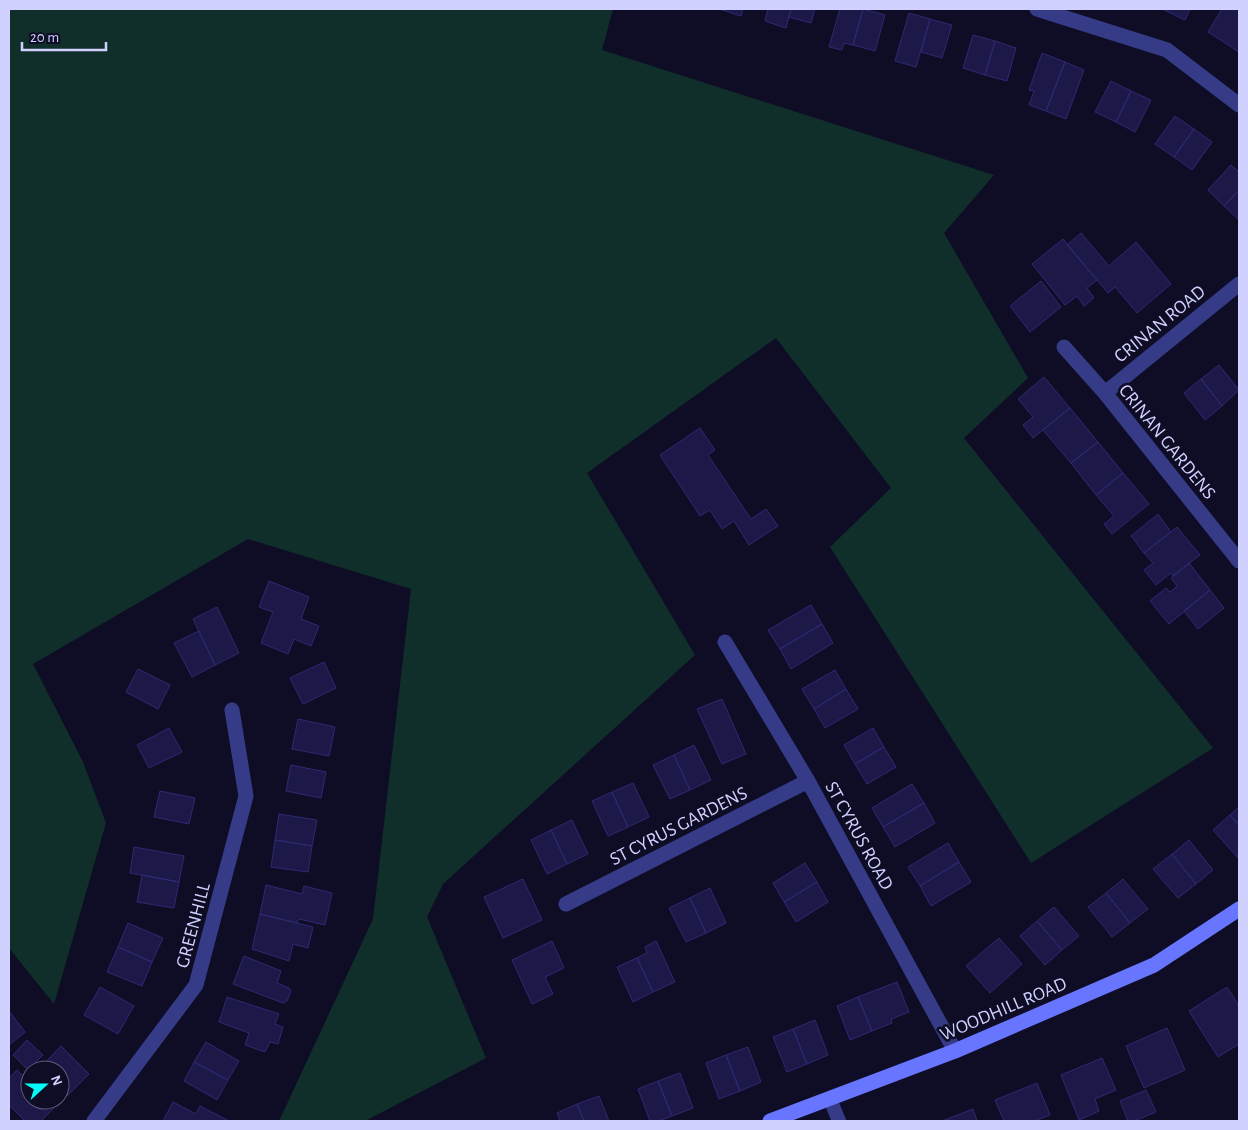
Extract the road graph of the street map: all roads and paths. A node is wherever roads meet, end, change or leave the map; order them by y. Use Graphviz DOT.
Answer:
graph roads {
  1 [pos="1037,9"];
  2 [pos="1239,105"];
  3 [pos="1239,284"];
  4 [pos="1064,347"];
  5 [pos="1105,393"];
  6 [pos="1239,561"];
  7 [pos="725,642"];
  8 [pos="232,710"];
  9 [pos="808,781"];
  10 [pos="566,904"];
  11 [pos="1239,909"];
  12 [pos="955,1051"];
  13 [pos="830,1099"];
  14 [pos="94,1121"];
  15 [pos="770,1121"];
  16 [pos="840,1121"];
  1 -- 2 [label="street"];
  3 -- 5 [label="street, CRINAN ROAD"];
  4 -- 5 [label="street, CRINAN GARDENS"];
  5 -- 6 [label="street, CRINAN GARDENS"];
  7 -- 9 [label="street, ST CYRUS ROAD"];
  8 -- 14 [label="street, GREENHILL"];
  9 -- 10 [label="street, ST CYRUS GARDENS"];
  9 -- 12 [label="street, ST CYRUS ROAD"];
  11 -- 12 [label="street, WOODHILL ROAD"];
  12 -- 13 [label="street, WOODHILL ROAD"];
  13 -- 15 [label="street, WOODHILL ROAD"];
  13 -- 16 [label="lane"];
}
